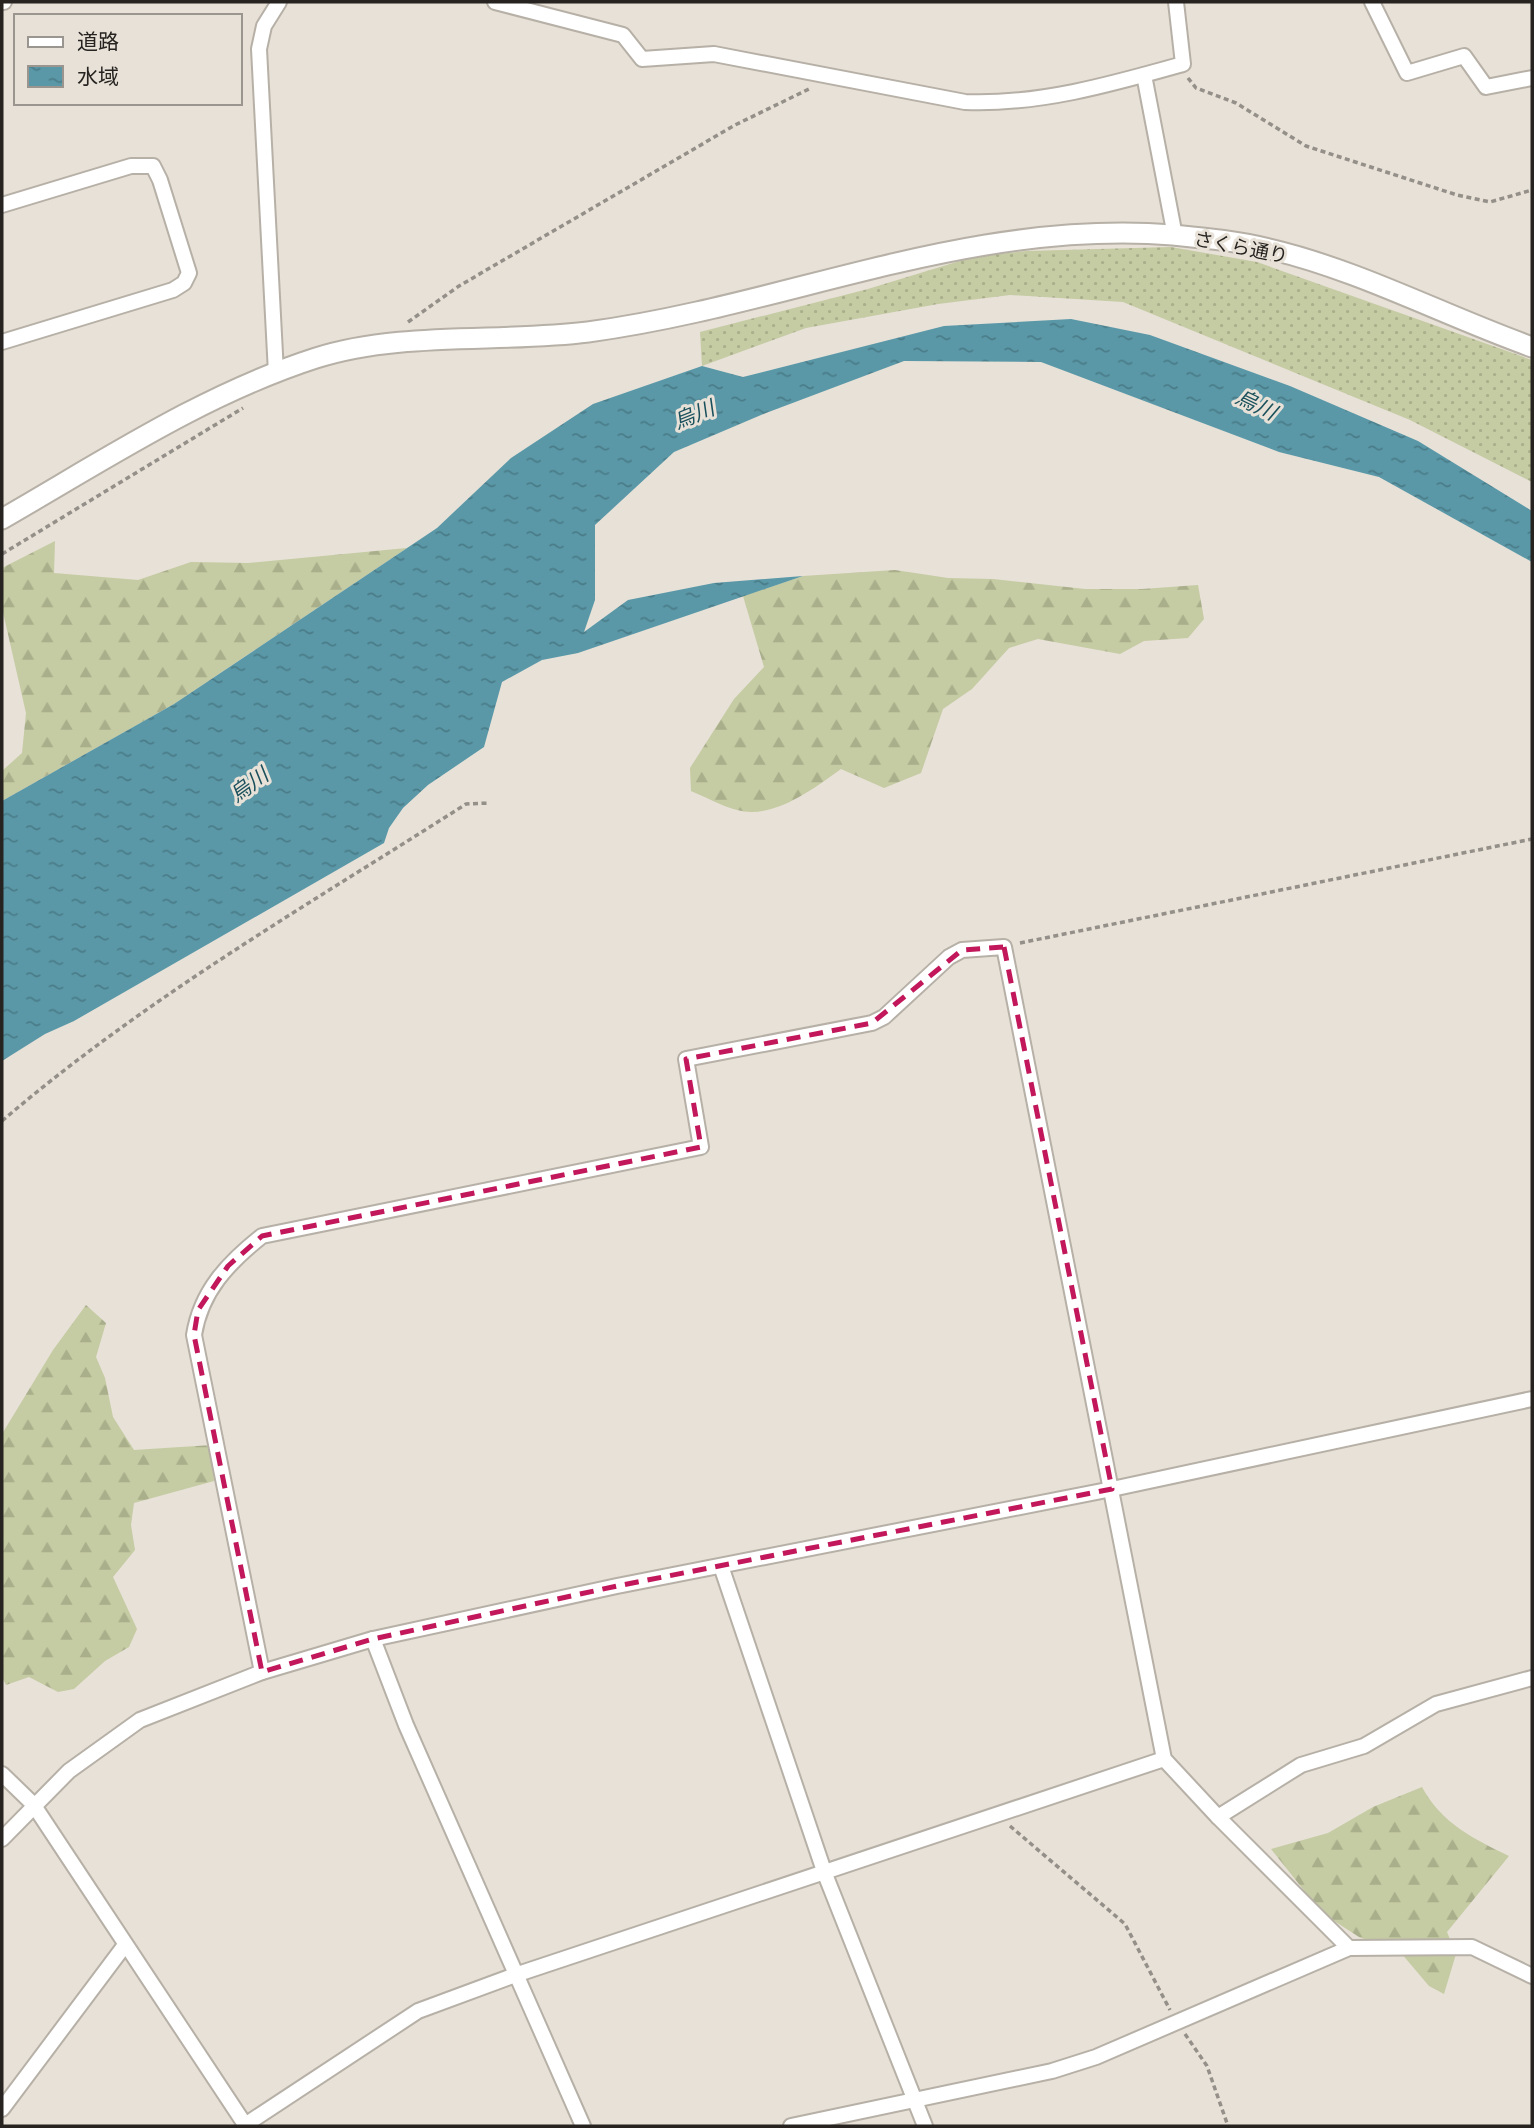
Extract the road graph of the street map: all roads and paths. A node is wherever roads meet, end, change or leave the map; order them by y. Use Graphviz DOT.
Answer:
graph roads {
  1 [pos="279,2"];
  2 [pos="495,2"];
  3 [pos="1175,2"];
  4 [pos="1372,2"];
  5 [pos="1183,64"];
  6 [pos="824,75"];
  7 [pos="1144,75"];
  8 [pos="1532,78"];
  9 [pos="1532,190"];
  10 [pos="2,205"];
  11 [pos="1175,236"];
  12 [pos="406,324"];
  13 [pos="2,342"];
  14 [pos="1532,347"];
  15 [pos="276,373"];
  16 [pos="248,405"];
  17 [pos="2,519"];
  18 [pos="2,554"];
  19 [pos="490,803"];
  20 [pos="1532,839"];
  21 [pos="1004,947"];
  22 [pos="2,1121"];
  23 [pos="1532,1399"];
  24 [pos="1112,1489"];
  25 [pos="721,1566"];
  26 [pos="373,1639"];
  27 [pos="262,1672"];
  28 [pos="1532,1678"];
  29 [pos="1164,1759"];
  30 [pos="2,1774"];
  31 [pos="33,1804"];
  32 [pos="998,1815"];
  33 [pos="1218,1817"];
  34 [pos="2,1839"];
  35 [pos="825,1874"];
  36 [pos="125,1945"];
  37 [pos="1349,1948"];
  38 [pos="517,1974"];
  39 [pos="1532,1976"];
  40 [pos="1177,2023"];
  41 [pos="914,2099"];
  42 [pos="2,2109"];
  43 [pos="245,2125"];
  44 [pos="583,2126"];
  45 [pos="791,2126"];
  46 [pos="925,2126"];
  47 [pos="1228,2126"];
  1 -- 15 [label="street"];
  2 -- 6 [label="street"];
  3 -- 5 [label="street"];
  4 -- 8 [label="street"];
  5 -- 7 [label="street"];
  5 -- 9 [label="path"];
  6 -- 7 [label="street"];
  6 -- 12 [label="path"];
  7 -- 11 [label="street"];
  10 -- 13 [label="street"];
  11 -- 14 [label="street, さくら通り"];
  11 -- 15 [label="street, さくら通り"];
  15 -- 17 [label="street, さくら通り"];
  16 -- 18 [label="path"];
  19 -- 22 [label="path"];
  20 -- 21 [label="path"];
  21 -- 24 [label="street"];
  21 -- 27 [label="street"];
  23 -- 24 [label="street"];
  24 -- 25 [label="street"];
  24 -- 29 [label="street"];
  25 -- 26 [label="street"];
  25 -- 35 [label="street"];
  26 -- 27 [label="street"];
  26 -- 38 [label="street"];
  27 -- 31 [label="street"];
  28 -- 33 [label="street"];
  29 -- 32 [label="street"];
  29 -- 33 [label="street"];
  30 -- 31 [label="street"];
  31 -- 34 [label="street"];
  31 -- 36 [label="street"];
  32 -- 35 [label="street"];
  32 -- 40 [label="path"];
  33 -- 37 [label="street"];
  35 -- 38 [label="street"];
  35 -- 41 [label="street"];
  36 -- 42 [label="street"];
  36 -- 43 [label="street"];
  37 -- 39 [label="street"];
  37 -- 40 [label="street"];
  38 -- 43 [label="street"];
  38 -- 44 [label="street"];
  40 -- 41 [label="street"];
  40 -- 47 [label="path"];
  41 -- 45 [label="street"];
  41 -- 46 [label="street"];
}
